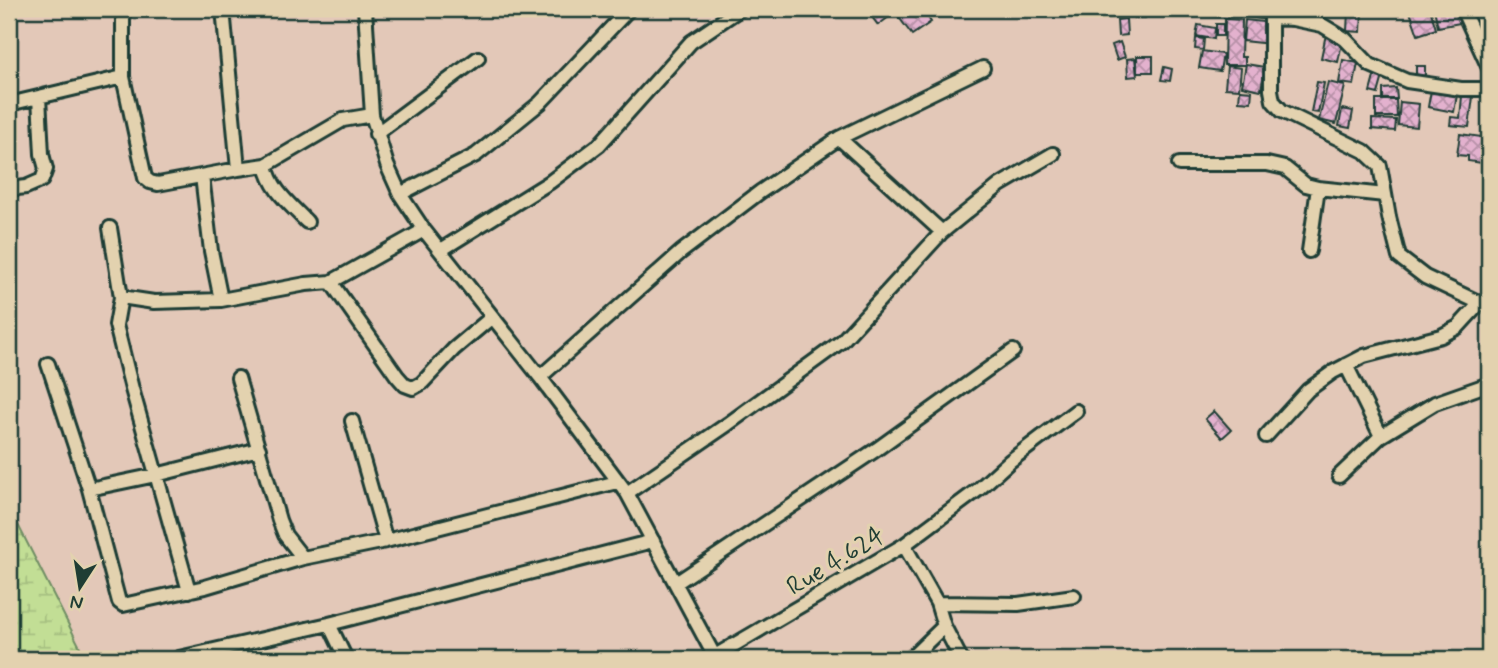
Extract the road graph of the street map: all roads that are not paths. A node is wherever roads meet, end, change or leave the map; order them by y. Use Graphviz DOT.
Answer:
graph roads {
  1 [pos="124,9"];
  2 [pos="223,9"];
  3 [pos="365,9"];
  4 [pos="629,9"];
  5 [pos="740,9"];
  6 [pos="1462,9"];
  7 [pos="1271,14"];
  8 [pos="478,58"];
  9 [pos="983,68"];
  10 [pos="1489,68"];
  11 [pos="123,77"];
  12 [pos="1489,89"];
  13 [pos="39,97"];
  14 [pos="9,104"];
  15 [pos="372,115"];
  16 [pos="376,134"];
  17 [pos="839,138"];
  18 [pos="1053,154"];
  19 [pos="1179,164"];
  20 [pos="266,165"];
  21 [pos="238,169"];
  22 [pos="202,176"];
  23 [pos="1318,188"];
  24 [pos="9,189"];
  25 [pos="400,194"];
  26 [pos="1385,195"];
  27 [pos="307,222"];
  28 [pos="110,228"];
  29 [pos="424,230"];
  30 [pos="942,232"];
  31 [pos="441,250"];
  32 [pos="1309,251"];
  33 [pos="331,282"];
  34 [pos="121,297"];
  35 [pos="221,300"];
  36 [pos="1485,304"];
  37 [pos="492,317"];
  38 [pos="1013,351"];
  39 [pos="48,365"];
  40 [pos="1346,365"];
  41 [pos="540,377"];
  42 [pos="238,378"];
  43 [pos="1489,384"];
  44 [pos="1076,411"];
  45 [pos="352,421"];
  46 [pos="1266,436"];
  47 [pos="1381,436"];
  48 [pos="258,449"];
  49 [pos="156,475"];
  50 [pos="1339,476"];
  51 [pos="617,482"];
  52 [pos="89,489"];
  53 [pos="626,493"];
  54 [pos="386,541"];
  55 [pos="653,541"];
  56 [pos="904,545"];
  57 [pos="303,558"];
  58 [pos="676,583"];
  59 [pos="189,590"];
  60 [pos="1074,596"];
  61 [pos="937,603"];
  62 [pos="329,624"];
  63 [pos="944,626"];
  64 [pos="179,658"];
  65 [pos="346,659"];
  66 [pos="714,659"];
  67 [pos="910,659"];
  68 [pos="961,659"];
  1 -- 11 [label="street"];
  2 -- 21 [label="street"];
  3 -- 15 [label="street"];
  4 -- 25 [label="street"];
  5 -- 31 [label="street"];
  6 -- 10 [label="street"];
  7 -- 12 [label="street"];
  7 -- 26 [label="street"];
  8 -- 16 [label="street"];
  9 -- 17 [label="street"];
  11 -- 13 [label="street"];
  11 -- 22 [label="street"];
  13 -- 14 [label="street"];
  13 -- 24 [label="street"];
  15 -- 16 [label="street"];
  15 -- 20 [label="street"];
  16 -- 25 [label="street"];
  17 -- 30 [label="street"];
  17 -- 41 [label="street"];
  18 -- 30 [label="street"];
  19 -- 23 [label="street"];
  20 -- 21 [label="street"];
  20 -- 27 [label="street"];
  21 -- 22 [label="street"];
  22 -- 35 [label="street"];
  23 -- 26 [label="street"];
  23 -- 32 [label="street"];
  25 -- 29 [label="street"];
  26 -- 36 [label="street"];
  28 -- 34 [label="street"];
  29 -- 31 [label="street"];
  29 -- 33 [label="street"];
  30 -- 53 [label="street"];
  31 -- 37 [label="street"];
  33 -- 35 [label="street"];
  33 -- 37 [label="street"];
  34 -- 35 [label="street"];
  34 -- 49 [label="street"];
  36 -- 40 [label="street"];
  37 -- 41 [label="street"];
  38 -- 58 [label="street"];
  39 -- 52 [label="street"];
  40 -- 46 [label="street"];
  40 -- 47 [label="street"];
  41 -- 51 [label="street"];
  42 -- 48 [label="street"];
  43 -- 47 [label="street"];
  44 -- 56 [label="street"];
  45 -- 54 [label="street"];
  47 -- 50 [label="street"];
  48 -- 49 [label="street"];
  48 -- 57 [label="street"];
  49 -- 52 [label="street"];
  49 -- 59 [label="street"];
  51 -- 53 [label="street"];
  51 -- 54 [label="street"];
  52 -- 59 [label="street"];
  53 -- 55 [label="street"];
  54 -- 57 [label="street"];
  55 -- 58 [label="street"];
  55 -- 62 [label="street"];
  56 -- 61 [label="street, Rue 4.624"];
  56 -- 66 [label="street, Rue 4.624"];
  57 -- 59 [label="street"];
  58 -- 66 [label="street"];
  60 -- 61 [label="street"];
  61 -- 63 [label="street, Rue 4.624"];
  62 -- 64 [label="street"];
  62 -- 65 [label="street"];
  63 -- 67 [label="street"];
  63 -- 68 [label="street, Rue 4.624"];
}
